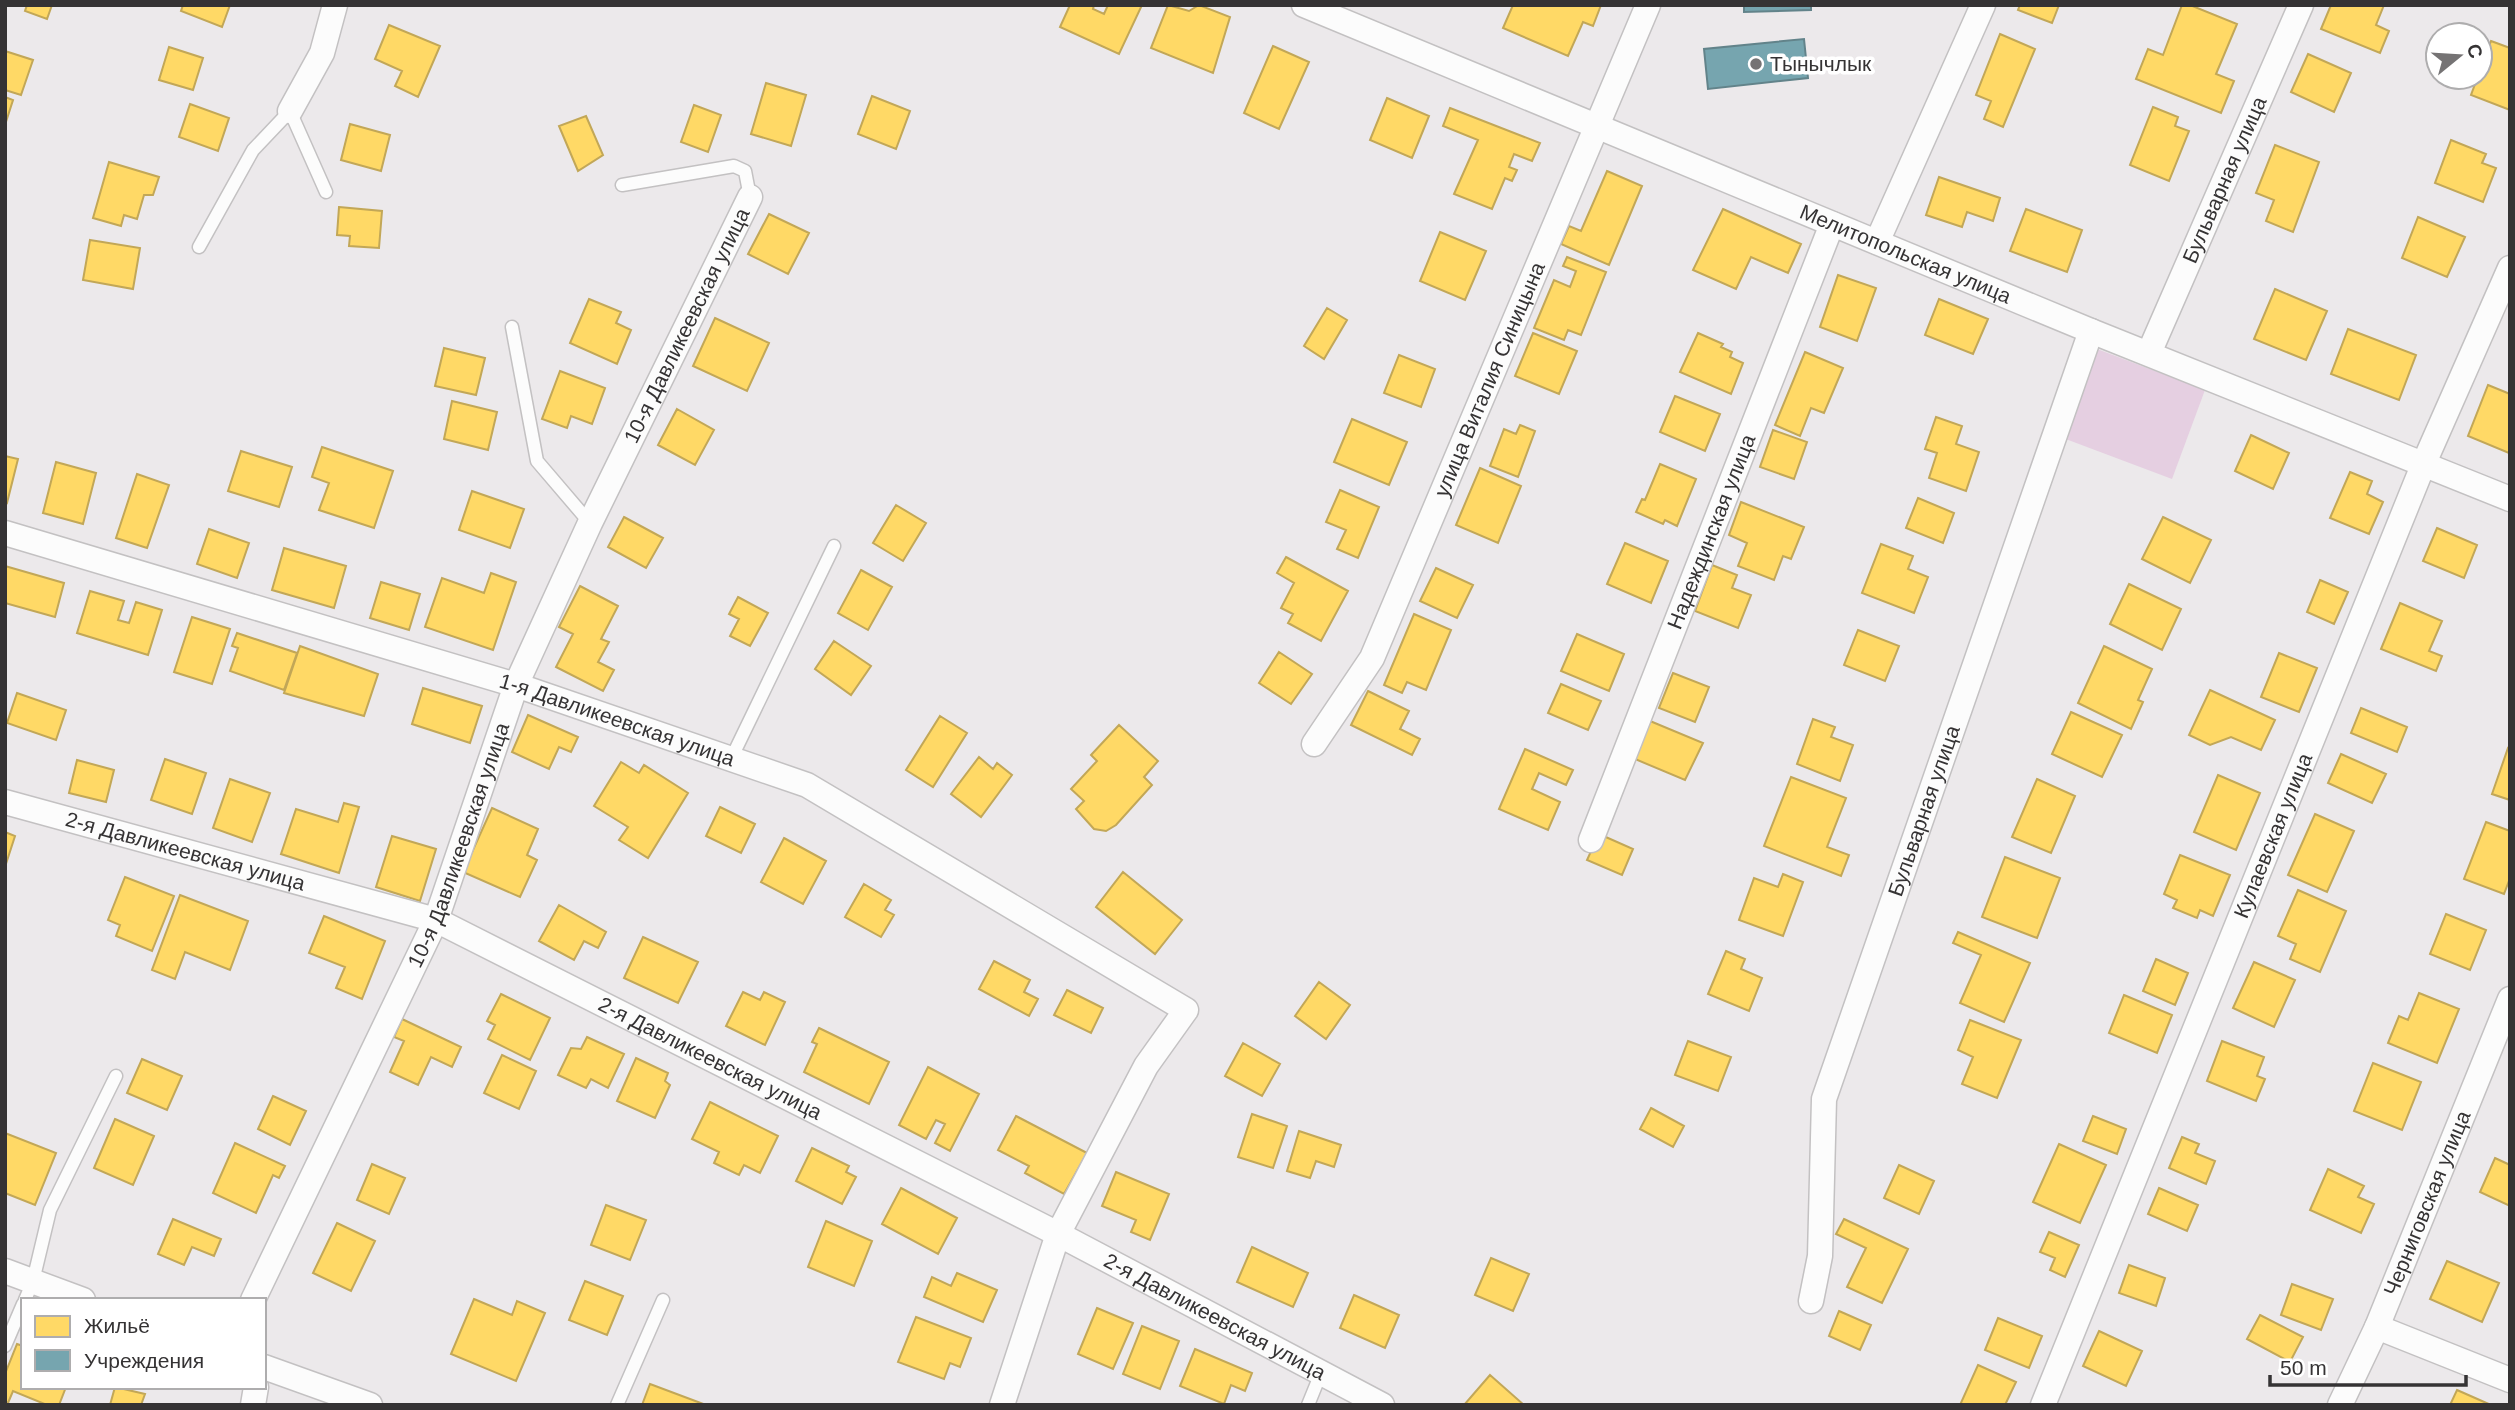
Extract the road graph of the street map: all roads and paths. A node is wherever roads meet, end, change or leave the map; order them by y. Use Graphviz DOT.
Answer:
graph roads {
  1 [pos="335,5"];
  2 [pos="1304,5"];
  3 [pos="1648,5"];
  4 [pos="1983,5"];
  5 [pos="2301,5"];
  6 [pos="1351,14"];
  7 [pos="290,111"];
  8 [pos="1595,127"];
  9 [pos="622,185"];
  10 [pos="326,192"];
  11 [pos="750,197"];
  12 [pos="1832,223"];
  13 [pos="1877,242"];
  14 [pos="199,247"];
  15 [pos="2510,268"];
  16 [pos="512,327"];
  17 [pos="2091,331"];
  18 [pos="2149,353"];
  19 [pos="2424,463"];
  20 [pos="2510,499"];
  21 [pos="590,523"];
  22 [pos="5,533"];
  23 [pos="834,546"];
  24 [pos="516,685"];
  25 [pos="1314,744"];
  26 [pos="731,759"];
  27 [pos="5,802"];
  28 [pos="1591,840"];
  29 [pos="436,920"];
  30 [pos="2510,999"];
  31 [pos="116,1076"];
  32 [pos="1058,1234"];
  33 [pos="5,1271"];
  34 [pos="27,1295"];
  35 [pos="61,1298"];
  36 [pos="254,1298"];
  37 [pos="663,1300"];
  38 [pos="1811,1300"];
  39 [pos="21,1309"];
  40 [pos="2377,1327"];
  41 [pos="5,1346"];
  42 [pos="266,1368"];
  43 [pos="1321,1373"];
  44 [pos="2510,1380"];
  45 [pos="370,1405"];
  46 [pos="617,1405"];
  47 [pos="1002,1405"];
  48 [pos="1308,1405"];
  49 [pos="1382,1405"];
  50 [pos="2043,1405"];
  51 [pos="2340,1405"];
  1 -- 7 [label="street"];
  2 -- 6 [label="street, Мелитопольская улица"];
  3 -- 8 [label="street, улица Виталия Синицына"];
  4 -- 13 [label="street"];
  5 -- 18 [label="street, Бульварная улица"];
  6 -- 8 [label="street, Мелитопольская улица"];
  7 -- 10 [label="lane"];
  7 -- 14 [label="lane"];
  8 -- 12 [label="street, Мелитопольская улица"];
  8 -- 25 [label="street, улица Виталия Синицына"];
  9 -- 11 [label="lane"];
  11 -- 21 [label="street, 10-я Давликеевская улица"];
  12 -- 13 [label="street, Мелитопольская улица"];
  12 -- 28 [label="street, Надеждинская улица"];
  13 -- 17 [label="street, Мелитопольская улица"];
  15 -- 19 [label="street, Кулаевская улица"];
  16 -- 21 [label="lane"];
  17 -- 18 [label="street, Мелитопольская улица"];
  17 -- 38 [label="street, Бульварная улица"];
  18 -- 19 [label="street, Мелитопольская улица"];
  19 -- 20 [label="street, Мелитопольская улица"];
  19 -- 50 [label="street, Кулаевская улица"];
  21 -- 24 [label="street, 10-я Давликеевская улица"];
  22 -- 24 [label="street, 1-я Давликеевская улица"];
  23 -- 26 [label="lane"];
  24 -- 26 [label="street, 1-я Давликеевская улица"];
  24 -- 29 [label="street, 10-я Давликеевская улица"];
  26 -- 32 [label="street, 1-я Давликеевская улица"];
  27 -- 29 [label="street, 2-я Давликеевская улица"];
  29 -- 32 [label="street, 2-я Давликеевская улица"];
  29 -- 36 [label="street, 10-я Давликеевская улица"];
  30 -- 40 [label="street, Черниговская улица"];
  31 -- 34 [label="lane"];
  32 -- 43 [label="street, 2-я Давликеевская улица"];
  32 -- 47 [label="street"];
  33 -- 34 [label="street"];
  34 -- 35 [label="street"];
  37 -- 46 [label="lane"];
  39 -- 41 [label="lane"];
  40 -- 44 [label="street"];
  40 -- 51 [label="street, Черниговская улица"];
  42 -- 45 [label="street"];
  43 -- 48 [label="lane"];
  43 -- 49 [label="street, 2-я Давликеевская улица"];
}
